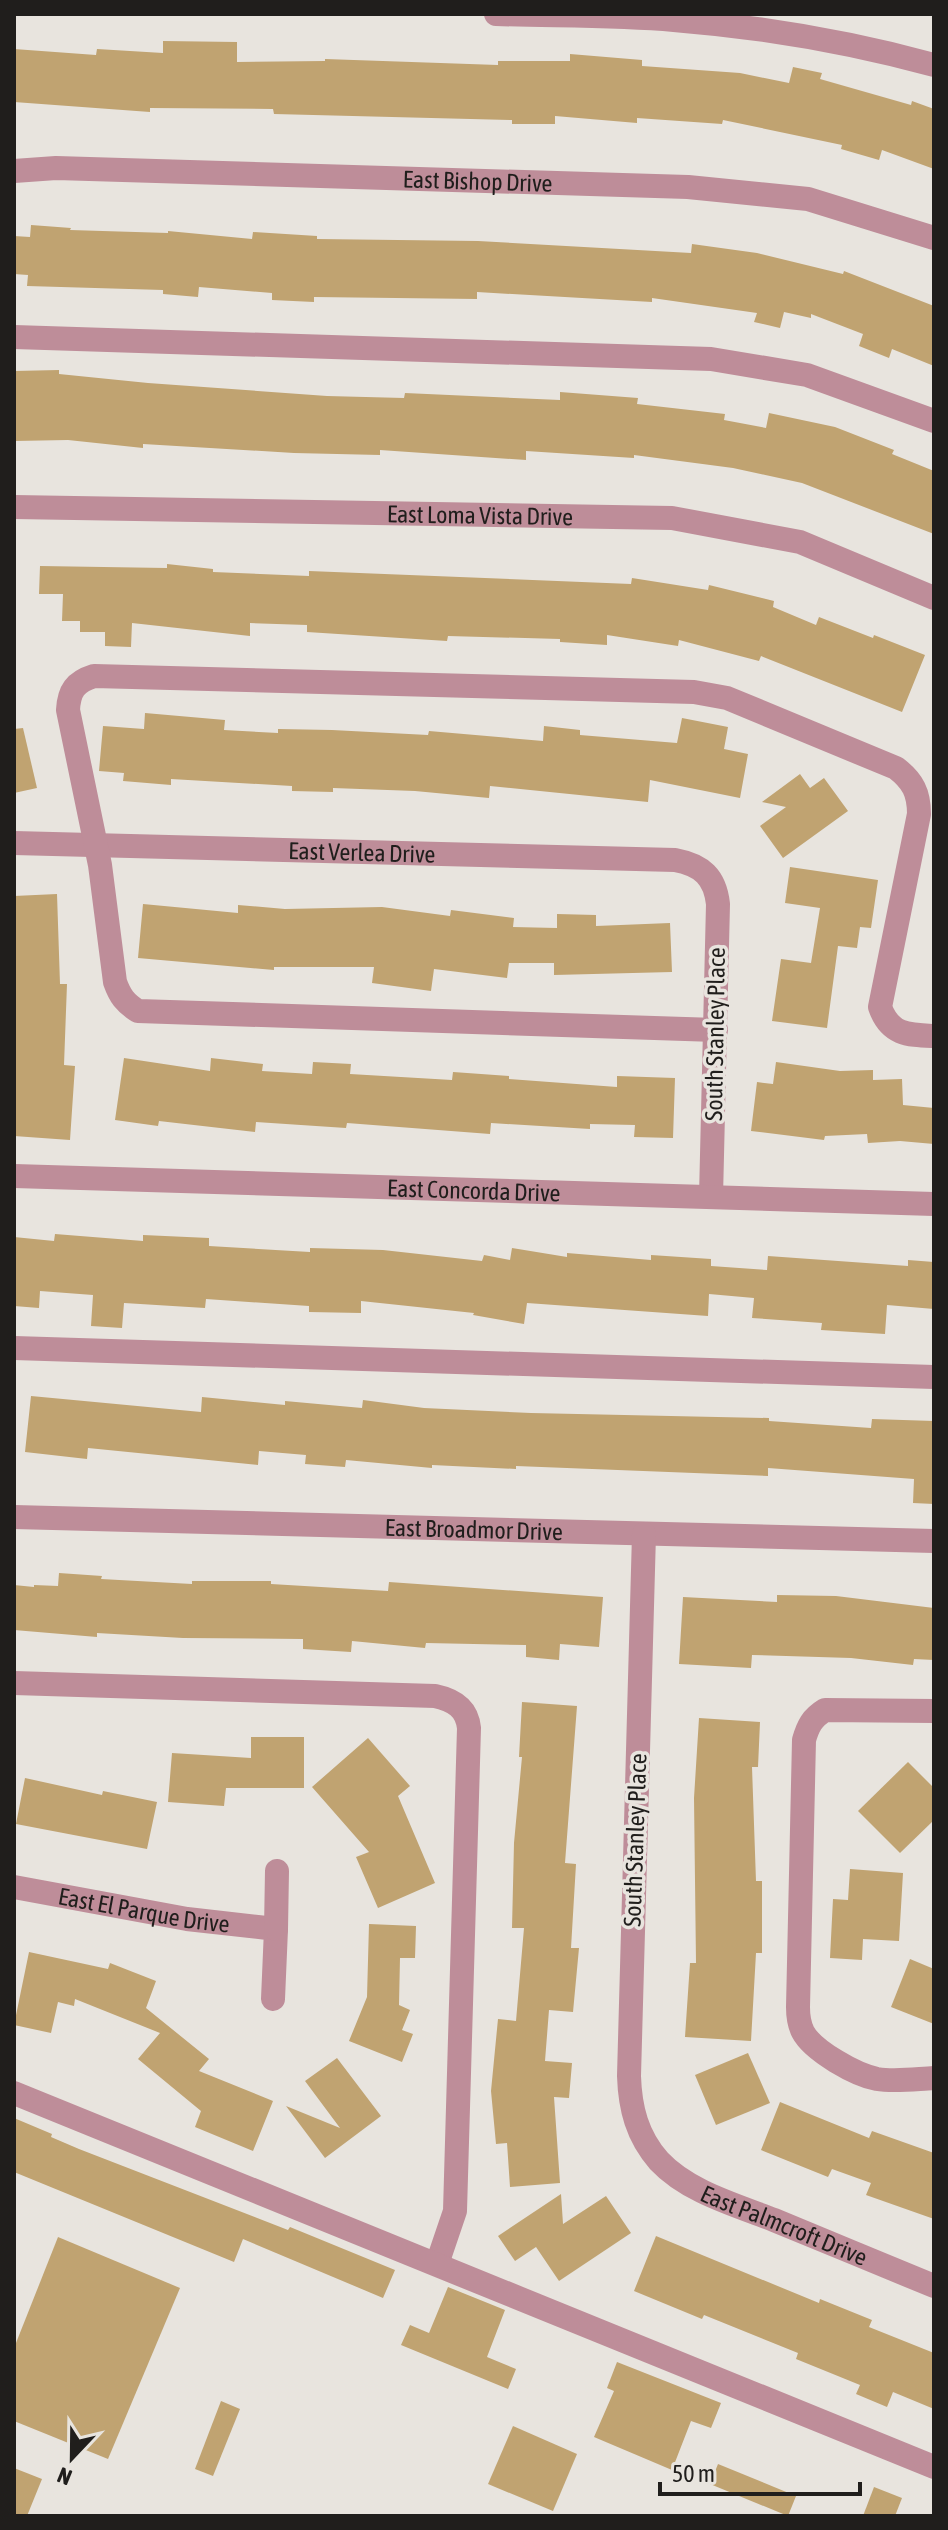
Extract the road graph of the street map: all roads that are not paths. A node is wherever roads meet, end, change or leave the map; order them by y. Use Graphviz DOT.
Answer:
graph roads {
  1 [pos="496,14"];
  2 [pos="934,65"];
  3 [pos="14,171"];
  4 [pos="934,238"];
  5 [pos="14,337"];
  6 [pos="934,421"];
  7 [pos="14,507"];
  8 [pos="934,598"];
  9 [pos="14,843"];
  10 [pos="96,843"];
  11 [pos="707,874"];
  12 [pos="716,1030"];
  13 [pos="934,1036"];
  14 [pos="14,1176"];
  15 [pos="711,1197"];
  16 [pos="934,1204"];
  17 [pos="14,1348"];
  18 [pos="934,1377"];
  19 [pos="14,1517"];
  20 [pos="644,1534"];
  21 [pos="934,1541"];
  22 [pos="14,1683"];
  23 [pos="934,1711"];
  24 [pos="277,1871"];
  25 [pos="14,1887"];
  26 [pos="276,1929"];
  27 [pos="273,1999"];
  28 [pos="934,2078"];
  29 [pos="14,2093"];
  30 [pos="646,2144"];
  31 [pos="437,2264"];
  32 [pos="934,2286"];
  33 [pos="934,2467"];
  1 -- 2 [label="street"];
  3 -- 4 [label="street, East Bishop Drive"];
  5 -- 6 [label="street"];
  7 -- 8 [label="street, East Loma Vista Drive"];
  9 -- 10 [label="street, East Verlea Drive"];
  10 -- 11 [label="street, East Verlea Drive"];
  10 -- 12 [label="street"];
  10 -- 13 [label="street"];
  11 -- 12 [label="street, South Stanley Place"];
  12 -- 15 [label="street, South Stanley Place"];
  14 -- 15 [label="street, East Concorda Drive"];
  15 -- 16 [label="street, East Concorda Drive"];
  17 -- 18 [label="street"];
  19 -- 20 [label="street, East Broadmor Drive"];
  20 -- 21 [label="street, East Broadmor Drive"];
  20 -- 30 [label="street, South Stanley Place"];
  22 -- 31 [label="street"];
  23 -- 28 [label="street"];
  24 -- 26 [label="street"];
  25 -- 26 [label="street, East El Parque Drive"];
  26 -- 27 [label="street"];
  29 -- 31 [label="street"];
  30 -- 32 [label="street, East Palmcroft Drive"];
  31 -- 33 [label="street"];
}
